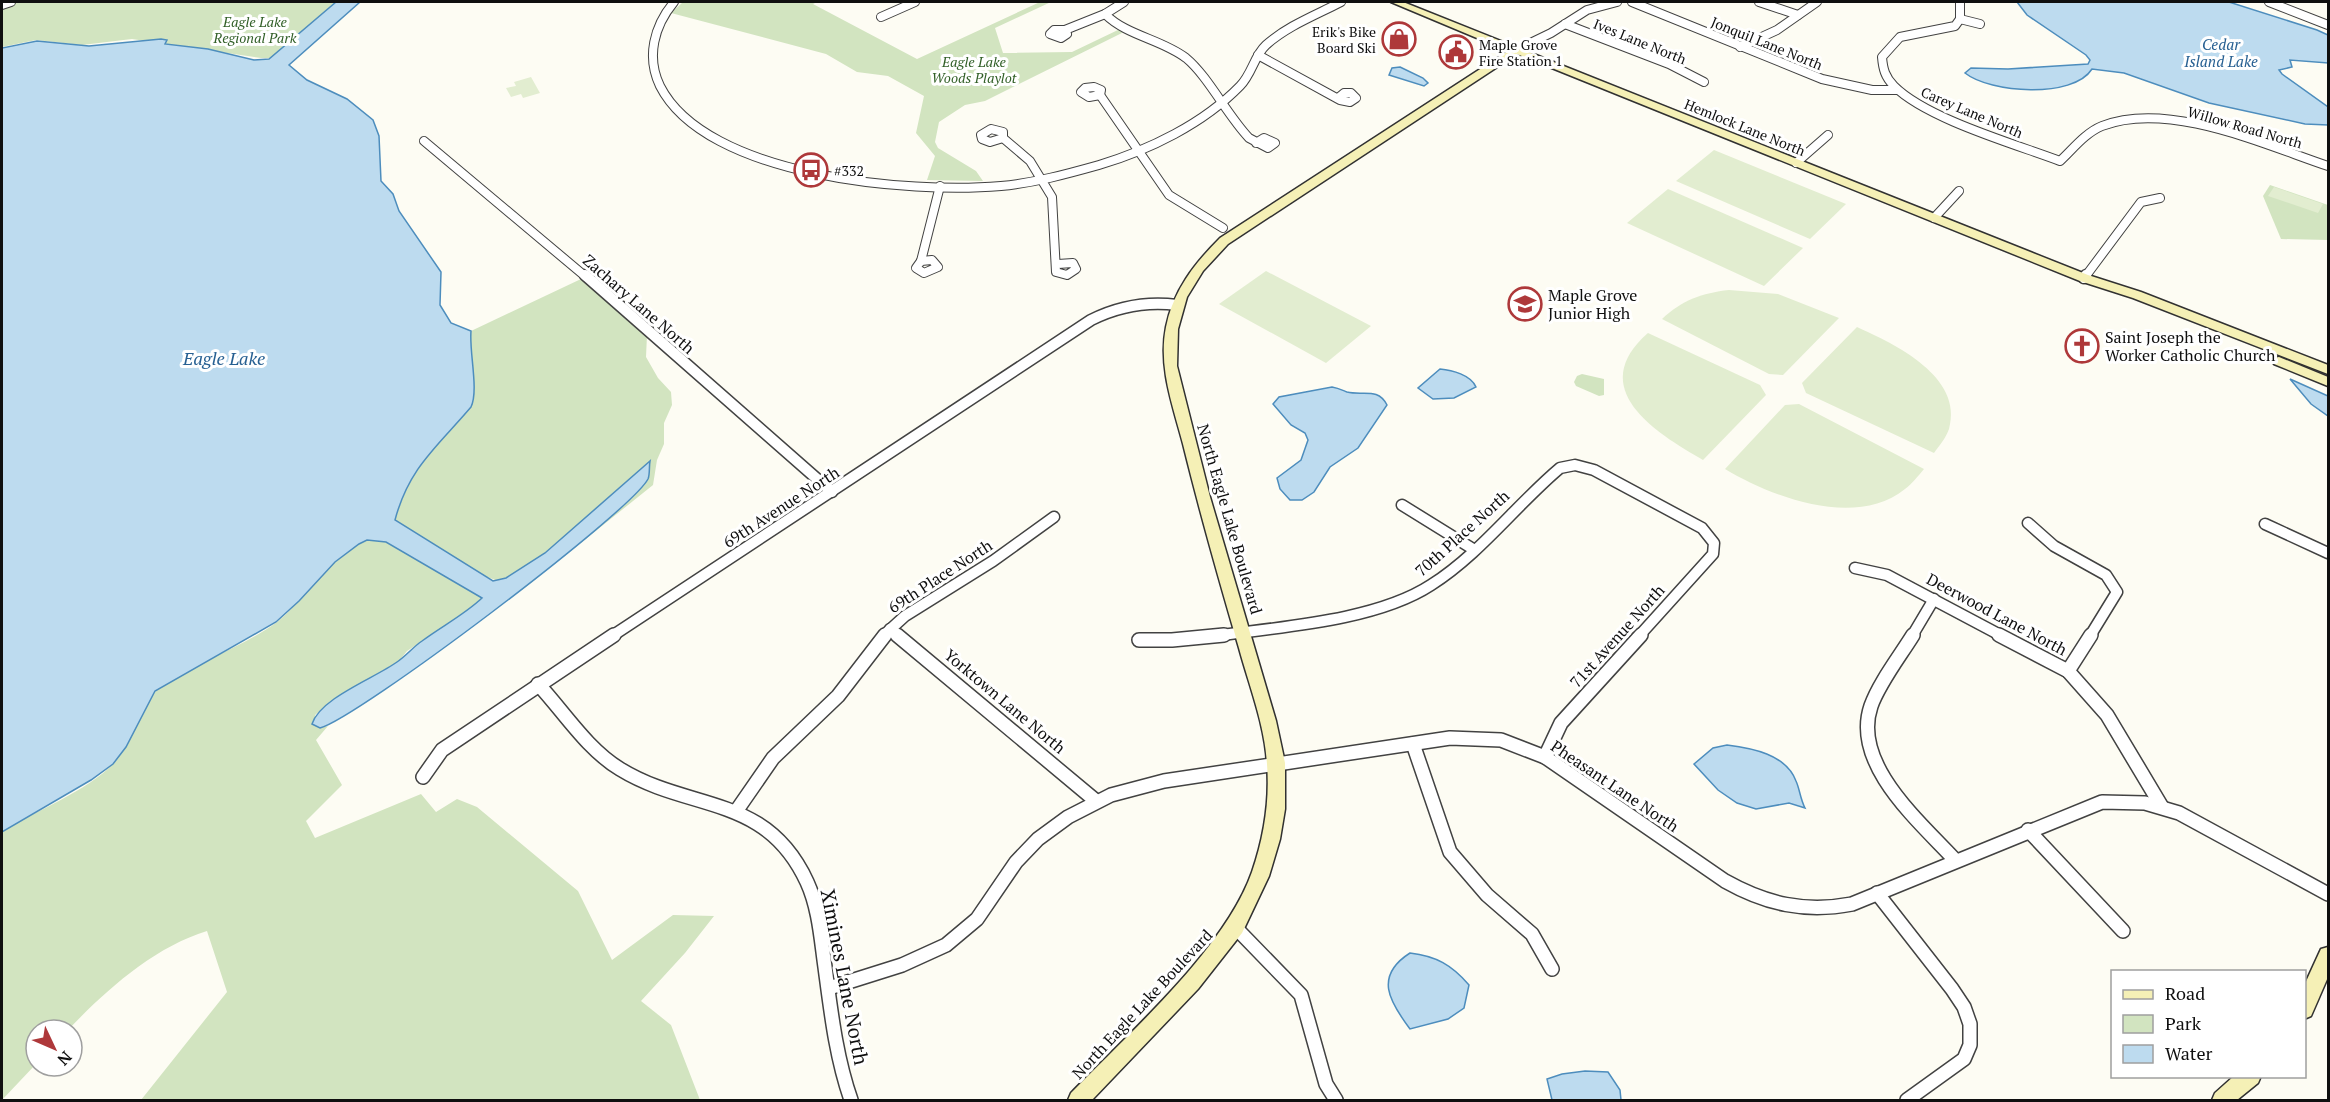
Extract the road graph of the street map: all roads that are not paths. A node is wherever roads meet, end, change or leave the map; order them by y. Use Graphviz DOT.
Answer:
graph roads {
  1 [pos="11,2"];
  2 [pos="674,2"];
  3 [pos="915,2"];
  4 [pos="1124,2"];
  5 [pos="1341,2"];
  6 [pos="1396,2"];
  7 [pos="1617,2"];
  8 [pos="1632,2"];
  9 [pos="1759,2"];
  10 [pos="1817,2"];
  11 [pos="1960,2"];
  12 [pos="2269,2"];
  13 [pos="2,5"];
  14 [pos="1105,15"];
  15 [pos="1798,15"];
  16 [pos="881,17"];
  17 [pos="1960,19"];
  18 [pos="1565,24"];
  19 [pos="1980,24"];
  20 [pos="2328,25"];
  21 [pos="1065,30"];
  22 [pos="1740,47"];
  23 [pos="1516,50"];
  24 [pos="1258,55"];
  25 [pos="1704,82"];
  26 [pos="1897,90"];
  27 [pos="1100,95"];
  28 [pos="1338,98"];
  29 [pos="1219,102"];
  30 [pos="1828,135"];
  31 [pos="1003,138"];
  32 [pos="424,141"];
  33 [pos="1256,143"];
  34 [pos="1138,150"];
  35 [pos="2060,161"];
  36 [pos="1796,163"];
  37 [pos="2328,166"];
  38 [pos="1042,179"];
  39 [pos="940,186"];
  40 [pos="1959,191"];
  41 [pos="2160,198"];
  42 [pos="1934,218"];
  43 [pos="1223,228"];
  44 [pos="921,261"];
  45 [pos="1058,264"];
  46 [pos="2084,278"];
  47 [pos="1177,305"];
  48 [pos="2328,370"];
  49 [pos="2328,382"];
  50 [pos="1585,466"];
  51 [pos="832,492"];
  52 [pos="1402,504"];
  53 [pos="1054,517"];
  54 [pos="2028,523"];
  55 [pos="2265,524"];
  56 [pos="1473,549"];
  57 [pos="2328,553"];
  58 [pos="1855,568"];
  59 [pos="1934,599"];
  60 [pos="890,629"];
  61 [pos="1243,632"];
  62 [pos="1139,640"];
  63 [pos="2068,671"];
  64 [pos="538,684"];
  65 [pos="1413,744"];
  66 [pos="1545,757"];
  67 [pos="1276,763"];
  68 [pos="423,777"];
  69 [pos="1096,801"];
  70 [pos="2162,807"];
  71 [pos="737,810"];
  72 [pos="2028,830"];
  73 [pos="1956,860"];
  74 [pos="1876,893"];
  75 [pos="2328,894"];
  76 [pos="1235,927"];
  77 [pos="2123,931"];
  78 [pos="2328,956"];
  79 [pos="1551,969"];
  80 [pos="829,988"];
  81 [pos="2306,1005"];
  82 [pos="2250,1078"];
  83 [pos="851,1101"];
  84 [pos="1078,1101"];
  85 [pos="1336,1101"];
  86 [pos="1907,1101"];
  87 [pos="2222,1101"];
  1 -- 13 [label="street"];
  2 -- 39 [label="street"];
  3 -- 16 [label="street"];
  4 -- 14 [label="street"];
  5 -- 24 [label="street"];
  6 -- 23 [label="street, Hemlock Lane North"];
  7 -- 18 [label="street"];
  8 -- 22 [label="street, Jonquil Lane North"];
  9 -- 15 [label="street"];
  10 -- 15 [label="street"];
  11 -- 17 [label="street"];
  12 -- 20 [label="street"];
  14 -- 21 [label="street"];
  14 -- 29 [label="street"];
  15 -- 22 [label="street"];
  17 -- 19 [label="street"];
  17 -- 26 [label="street, Carey Lane North"];
  18 -- 23 [label="street"];
  18 -- 25 [label="street, Ives Lane North"];
  22 -- 26 [label="street, Jonquil Lane North"];
  23 -- 36 [label="street, Hemlock Lane North"];
  23 -- 47 [label="street, North Eagle Lake Boulevard"];
  24 -- 28 [label="street"];
  24 -- 29 [label="street"];
  26 -- 35 [label="street, Carey Lane North"];
  27 -- 34 [label="street"];
  29 -- 33 [label="street"];
  29 -- 34 [label="street"];
  30 -- 36 [label="street"];
  31 -- 38 [label="street"];
  32 -- 51 [label="street, Zachary Lane North"];
  34 -- 38 [label="street"];
  34 -- 43 [label="street"];
  35 -- 37 [label="street, Willow Road North"];
  36 -- 42 [label="street, Hemlock Lane North"];
  38 -- 39 [label="street"];
  38 -- 45 [label="street"];
  39 -- 44 [label="street"];
  40 -- 42 [label="street"];
  41 -- 46 [label="street"];
  42 -- 46 [label="street, Hemlock Lane North"];
  46 -- 48 [label="street, Hemlock Lane North"];
  46 -- 49 [label="street, Hemlock Lane North"];
  47 -- 51 [label="street, 69th Avenue North"];
  47 -- 61 [label="street, North Eagle Lake Boulevard"];
  50 -- 56 [label="street, 70th Place North"];
  50 -- 66 [label="street, 71st Avenue North"];
  51 -- 64 [label="street, 69th Avenue North"];
  52 -- 56 [label="street"];
  53 -- 60 [label="street, 69th Place North"];
  54 -- 63 [label="street"];
  55 -- 57 [label="street"];
  56 -- 61 [label="street, 70th Place North"];
  58 -- 59 [label="street, Deerwood Lane North"];
  59 -- 63 [label="street, Deerwood Lane North"];
  59 -- 73 [label="street"];
  60 -- 69 [label="street, Yorktown Lane North"];
  60 -- 71 [label="street, 69th Place North"];
  61 -- 62 [label="street, 70th Place North"];
  61 -- 67 [label="street, North Eagle Lake Boulevard"];
  63 -- 70 [label="street, Deerwood Lane North"];
  64 -- 68 [label="street, 69th Avenue North"];
  64 -- 71 [label="street, Ximines Lane North"];
  65 -- 66 [label="street, Pheasant Lane North"];
  65 -- 67 [label="street, Pheasant Lane North"];
  65 -- 79 [label="street"];
  66 -- 74 [label="street, Pheasant Lane North"];
  67 -- 69 [label="street, Pheasant Lane North"];
  67 -- 76 [label="street, North Eagle Lake Boulevard"];
  69 -- 80 [label="street, Pheasant Lane North"];
  70 -- 72 [label="street, Pheasant Lane North"];
  70 -- 75 [label="street, Pheasant Lane North"];
  71 -- 80 [label="street, Ximines Lane North"];
  72 -- 73 [label="street, Pheasant Lane North"];
  72 -- 77 [label="street"];
  73 -- 74 [label="street, Pheasant Lane North"];
  74 -- 86 [label="street"];
  76 -- 84 [label="street, North Eagle Lake Boulevard"];
  76 -- 85 [label="street"];
  78 -- 81 [label="street"];
  80 -- 83 [label="street, Ximines Lane North"];
  82 -- 87 [label="street"];
}
